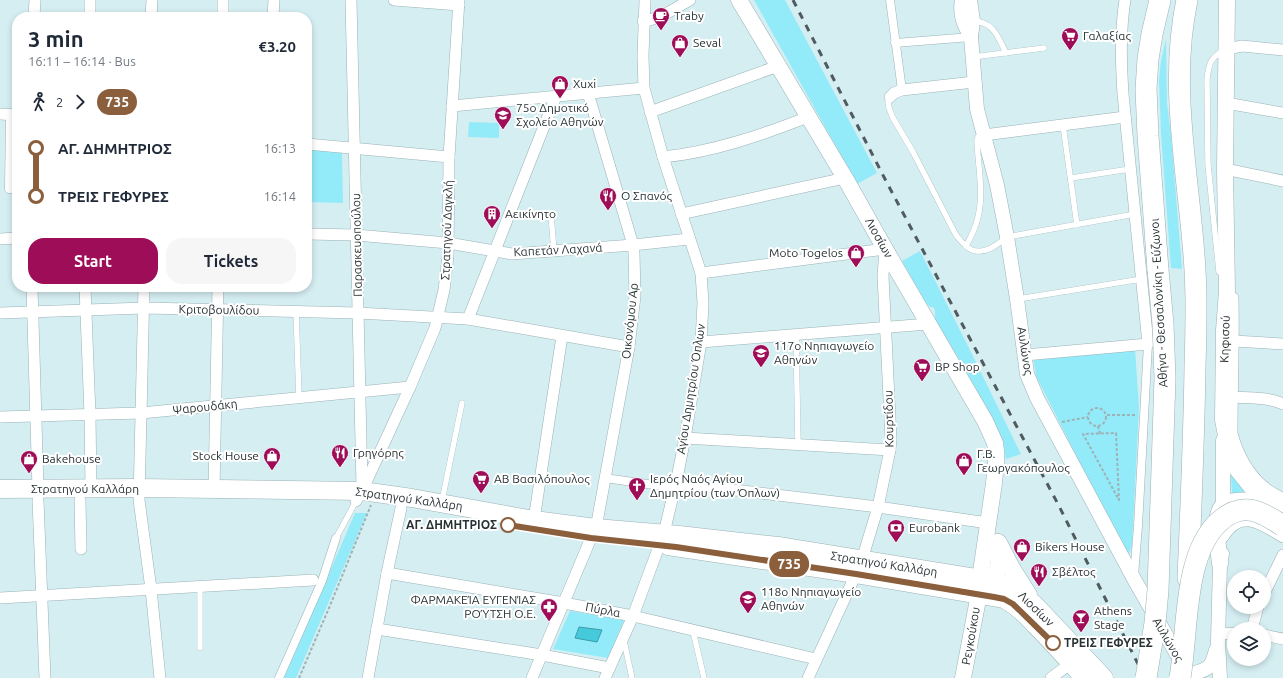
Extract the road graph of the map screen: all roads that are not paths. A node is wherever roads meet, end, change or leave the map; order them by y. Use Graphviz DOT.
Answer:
graph roads {
  1 [pos="35,0"];
  2 [pos="90,0"];
  3 [pos="152,0"];
  4 [pos="223,0"];
  5 [pos="274,0"];
  6 [pos="351,0"];
  7 [pos="401,0"];
  8 [pos="645,0"];
  9 [pos="690,0"];
  10 [pos="739,0"];
  11 [pos="890,0"];
  12 [pos="962,0"];
  13 [pos="970,0"];
  14 [pos="1125,0"];
  15 [pos="1153,0"];
  16 [pos="1160,0"];
  17 [pos="1187,0"];
  18 [pos="1196,0"];
  19 [pos="1227,0"];
  20 [pos="459,2"];
  21 [pos="34,12"];
  22 [pos="90,12"];
  23 [pos="152,12"];
  24 [pos="223,12"];
  25 [pos="273,12"];
  26 [pos="643,21"];
  27 [pos="973,21"];
  28 [pos="1152,34"];
  29 [pos="971,37"];
  30 [pos="1181,41"];
  31 [pos="896,43"];
  32 [pos="1044,48"];
  33 [pos="1227,49"];
  34 [pos="1283,50"];
  35 [pos="1006,53"];
  36 [pos="972,58"];
  37 [pos="778,66"];
  38 [pos="974,82"];
  39 [pos="644,88"];
  40 [pos="902,90"];
  41 [pos="588,93"];
  42 [pos="556,96"];
  43 [pos="890,97"];
  44 [pos="1226,103"];
  45 [pos="452,106"];
  46 [pos="650,112"];
  47 [pos="1283,113"];
  48 [pos="9,115"];
  49 [pos="808,117"];
  50 [pos="1125,117"];
  51 [pos="1064,125"];
  52 [pos="984,135"];
  53 [pos="312,144"];
  54 [pos="354,148"];
  55 [pos="449,157"];
  56 [pos="663,157"];
  57 [pos="1130,169"];
  58 [pos="1228,169"];
  59 [pos="845,178"];
  60 [pos="1070,178"];
  61 [pos="1283,181"];
  62 [pos="12,189"];
  63 [pos="681,214"];
  64 [pos="1135,214"];
  65 [pos="551,215"];
  66 [pos="1077,225"];
  67 [pos="312,234"];
  68 [pos="356,235"];
  69 [pos="1007,237"];
  70 [pos="12,238"];
  71 [pos="0,239"];
  72 [pos="689,239"];
  73 [pos="448,243"];
  74 [pos="633,245"];
  75 [pos="966,246"];
  76 [pos="884,249"];
  77 [pos="496,251"];
  78 [pos="554,251"];
  79 [pos="701,273"];
  80 [pos="1150,275"];
  81 [pos="1220,275"];
  82 [pos="1220,283"];
  83 [pos="32,292"];
  84 [pos="85,292"];
  85 [pos="144,292"];
  86 [pos="218,292"];
  87 [pos="1017,299"];
  88 [pos="144,308"];
  89 [pos="85,310"];
  90 [pos="217,310"];
  91 [pos="296,311"];
  92 [pos="32,312"];
  93 [pos="358,312"];
  94 [pos="0,314"];
  95 [pos="438,317"];
  96 [pos="468,319"];
  97 [pos="928,324"];
  98 [pos="885,327"];
  99 [pos="796,334"];
  100 [pos="1229,335"];
  101 [pos="562,336"];
  102 [pos="701,342"];
  103 [pos="1148,344"];
  104 [pos="1283,344"];
  105 [pos="629,347"];
  106 [pos="1025,356"];
  107 [pos="410,387"];
  108 [pos="360,392"];
  109 [pos="1232,397"];
  110 [pos="299,398"];
  111 [pos="462,403"];
  112 [pos="1283,404"];
  113 [pos="216,406"];
  114 [pos="141,413"];
  115 [pos="90,415"];
  116 [pos="36,416"];
  117 [pos="0,417"];
  118 [pos="1223,420"];
  119 [pos="685,438"];
  120 [pos="798,445"];
  121 [pos="890,450"];
  122 [pos="605,478"];
  123 [pos="994,483"];
  124 [pos="675,486"];
  125 [pos="0,488"];
  126 [pos="214,490"];
  127 [pos="38,494"];
  128 [pos="85,494"];
  129 [pos="139,494"];
  130 [pos="364,498"];
  131 [pos="0,500"];
  132 [pos="441,503"];
  133 [pos="1223,505"];
  134 [pos="878,507"];
  135 [pos="401,508"];
  136 [pos="1281,511"];
  137 [pos="534,520"];
  138 [pos="988,523"];
  139 [pos="593,533"];
  140 [pos="1223,537"];
  141 [pos="1283,537"];
  142 [pos="336,538"];
  143 [pos="662,539"];
  144 [pos="998,543"];
  145 [pos="81,549"];
  146 [pos="1283,555"];
  147 [pos="1220,564"];
  148 [pos="858,567"];
  149 [pos="387,573"];
  150 [pos="1134,579"];
  151 [pos="313,580"];
  152 [pos="1271,580"];
  153 [pos="984,585"];
  154 [pos="200,586"];
  155 [pos="151,589"];
  156 [pos="42,596"];
  157 [pos="0,598"];
  158 [pos="564,603"];
  159 [pos="1034,604"];
  160 [pos="1187,604"];
  161 [pos="633,616"];
  162 [pos="377,629"];
  163 [pos="693,631"];
  164 [pos="1227,635"];
  165 [pos="1271,636"];
  166 [pos="1219,637"];
  167 [pos="623,639"];
  168 [pos="1283,639"];
  169 [pos="200,648"];
  170 [pos="542,655"];
  171 [pos="816,659"];
  172 [pos="1071,663"];
  173 [pos="607,673"];
  174 [pos="1186,677"];
  175 [pos="45,678"];
  176 [pos="160,678"];
  177 [pos="279,678"];
  178 [pos="368,678"];
  179 [pos="532,678"];
  180 [pos="632,678"];
  181 [pos="704,678"];
  182 [pos="808,678"];
  183 [pos="964,678"];
  184 [pos="1051,678"];
  185 [pos="1084,678"];
  186 [pos="1104,678"];
  187 [pos="1146,678"];
  188 [pos="1203,678"];
  189 [pos="1220,678"];
  1 -- 21 [label="street"];
  2 -- 22 [label="street"];
  3 -- 23 [label="street"];
  4 -- 24 [label="street"];
  5 -- 25 [label="street"];
  6 -- 54 [label="street, Παρασκευοπούλου"];
  7 -- 20 [label="street"];
  8 -- 26 [label="street, Αγίου Δημητρίου Όπλων"];
  9 -- 26 [label="street"];
  10 -- 37 [label="main road, Λιοσίων"];
  11 -- 31 [label="street"];
  12 -- 29 [label="street, Αυλώνος"];
  13 -- 27 [label="street, Αυλώνος"];
  14 -- 50 [label="street"];
  15 -- 28 [label="highway"];
  16 -- 28 [label="highway, Αθήνα - Θεσσαλονίκη - Εύζωνοι"];
  17 -- 30 [label="highway"];
  18 -- 30 [label="highway"];
  19 -- 33 [label="main road, Κηφισού"];
  20 -- 45 [label="street, Στρατηγού Δαγκλή"];
  26 -- 39 [label="street, Αγίου Δημητρίου Όπλων"];
  27 -- 29 [label="street, Αυλώνος"];
  27 -- 35 [label="lane"];
  28 -- 80 [label="highway, Αθήνα - Θεσσαλονίκη - Εύζωνοι"];
  29 -- 31 [label="street"];
  29 -- 36 [label="street, Αυλώνος"];
  30 -- 160 [label="highway, bridge"];
  31 -- 40 [label="street"];
  32 -- 35 [label="lane"];
  33 -- 34 [label="street"];
  33 -- 44 [label="main road, Κηφισού"];
  33 -- 81 [label="lane"];
  35 -- 36 [label="lane"];
  36 -- 38 [label="street, Αυλώνος"];
  37 -- 46 [label="street"];
  37 -- 49 [label="main road, Λιοσίων"];
  38 -- 40 [label="street"];
  38 -- 52 [label="street, Αυλώνος"];
  39 -- 41 [label="street"];
  39 -- 46 [label="street, Αγίου Δημητρίου Όπλων"];
  40 -- 43 [label="street"];
  41 -- 42 [label="street"];
  41 -- 74 [label="street, Οικονόμου Αρ"];
  42 -- 45 [label="street"];
  42 -- 77 [label="street"];
  43 -- 75 [label="lane"];
  44 -- 47 [label="street"];
  44 -- 58 [label="main road, Κηφισού"];
  45 -- 55 [label="street, Στρατηγού Δαγκλή"];
  46 -- 56 [label="street, Αγίου Δημητρίου Όπλων"];
  48 -- 62 [label="street"];
  49 -- 56 [label="street"];
  49 -- 59 [label="main road, Λιοσίων"];
  50 -- 51 [label="street"];
  50 -- 57 [label="street"];
  51 -- 52 [label="street"];
  51 -- 60 [label="lane"];
  52 -- 69 [label="street, Αυλώνος"];
  52 -- 75 [label="lane"];
  53 -- 54 [label="street"];
  54 -- 55 [label="street"];
  54 -- 68 [label="street, Παρασκευοπούλου"];
  55 -- 73 [label="street, Στρατηγού Δαγκλή"];
  56 -- 63 [label="street, Αγίου Δημητρίου Όπλων"];
  57 -- 60 [label="lane"];
  57 -- 64 [label="street"];
  58 -- 61 [label="street"];
  58 -- 100 [label="main road, Κηφισού"];
  59 -- 63 [label="street"];
  59 -- 76 [label="main road, Λιοσίων"];
  60 -- 66 [label="lane"];
  63 -- 72 [label="street, Αγίου Δημητρίου Όπλων"];
  64 -- 66 [label="lane"];
  64 -- 80 [label="street"];
  65 -- 78 [label="lane"];
  66 -- 69 [label="lane"];
  67 -- 68 [label="street, Καπετάν Λαχανά"];
  68 -- 73 [label="street, Καπετάν Λαχανά"];
  68 -- 93 [label="street, Παρασκευοπούλου"];
  69 -- 75 [label="lane"];
  69 -- 87 [label="street, Αυλώνος"];
  70 -- 71 [label="street"];
  72 -- 74 [label="street, Καπετάν Λαχανά"];
  72 -- 79 [label="street, Αγίου Δημητρίου Όπλων"];
  73 -- 77 [label="street, Καπετάν Λαχανά"];
  73 -- 95 [label="street, Στρατηγού Δαγκλή"];
  74 -- 78 [label="street, Καπετάν Λαχανά"];
  74 -- 105 [label="street, Οικονόμου Αρ"];
  76 -- 79 [label="street"];
  76 -- 97 [label="main road, Λιοσίων"];
  76 -- 98 [label="street, Κουρτίδου"];
  77 -- 78 [label="street, Καπετάν Λαχανά"];
  77 -- 96 [label="street"];
  79 -- 102 [label="street, Αγίου Δημητρίου Όπλων"];
  80 -- 87 [label="lane"];
  80 -- 103 [label="street"];
  80 -- 187 [label="highway, Αθήνα - Θεσσαλονίκη - Εύζωνοι, bridge"];
  82 -- 100 [label="lane"];
  83 -- 92 [label="street"];
  84 -- 89 [label="street"];
  85 -- 88 [label="street"];
  86 -- 90 [label="street"];
  87 -- 106 [label="street, Αυλώνος"];
  88 -- 89 [label="street, Κριτοβουλίδου"];
  88 -- 90 [label="street, Κριτοβουλίδου"];
  88 -- 114 [label="street"];
  89 -- 92 [label="street, Κριτοβουλίδου"];
  89 -- 115 [label="street"];
  90 -- 91 [label="street, Κριτοβουλίδου"];
  90 -- 113 [label="street"];
  91 -- 93 [label="street, Κριτοβουλίδου"];
  91 -- 110 [label="lane"];
  92 -- 94 [label="street, Κριτοβουλίδου"];
  92 -- 116 [label="street"];
  93 -- 95 [label="street, Κριτοβουλίδου"];
  93 -- 108 [label="street, Παρασκευοπούλου"];
  95 -- 96 [label="street, Κριτοβουλίδου"];
  95 -- 107 [label="street, Στρατηγού Δαγκλή"];
  96 -- 101 [label="street, Κριτοβουλίδου"];
  97 -- 98 [label="street"];
  97 -- 123 [label="main road, Λιοσίων"];
  98 -- 99 [label="street"];
  98 -- 121 [label="street, Κουρτίδου"];
  99 -- 102 [label="street"];
  99 -- 120 [label="lane"];
  100 -- 104 [label="street"];
  100 -- 109 [label="street, Κηφισού"];
  100 -- 118 [label="main road, Κηφισού"];
  101 -- 105 [label="street, Κριτοβουλίδου"];
  101 -- 137 [label="street"];
  102 -- 119 [label="street, Αγίου Δημητρίου Όπλων"];
  103 -- 106 [label="street"];
  103 -- 150 [label="street"];
  105 -- 122 [label="street, Οικονόμου Αρ"];
  106 -- 150 [label="street, Αυλώνος"];
  107 -- 108 [label="street, Ψαρουδάκη"];
  107 -- 130 [label="street, Στρατηγού Δαγκλή"];
  108 -- 110 [label="street, Ψαρουδάκη"];
  108 -- 130 [label="street, Παρασκευοπούλου"];
  109 -- 112 [label="street"];
  109 -- 136 [label="street, Κηφισού"];
  110 -- 113 [label="street, Ψαρουδάκη"];
  111 -- 132 [label="lane"];
  113 -- 114 [label="street, Ψαρουδάκη"];
  113 -- 126 [label="street"];
  114 -- 115 [label="street, Ψαρουδάκη"];
  114 -- 129 [label="street"];
  115 -- 116 [label="street, Ψαρουδάκη"];
  115 -- 128 [label="street"];
  116 -- 117 [label="street, Ψαρουδάκη"];
  116 -- 127 [label="street"];
  118 -- 133 [label="street, Κηφισού"];
  118 -- 136 [label="main road"];
  119 -- 120 [label="street"];
  119 -- 124 [label="street, Αγίου Δημητρίου Όπλων"];
  120 -- 121 [label="street"];
  121 -- 134 [label="street, Κουρτίδου"];
  122 -- 124 [label="street"];
  122 -- 139 [label="street, Οικονόμου Αρ"];
  123 -- 138 [label="main road, Λιοσίων"];
  123 -- 144 [label="main road, Λιοσίων"];
  124 -- 134 [label="street"];
  124 -- 143 [label="street, Αγίου Δημητρίου Όπλων"];
  125 -- 127 [label="main road, Στρατηγού Καλλάρη"];
  126 -- 129 [label="main road, Στρατηγού Καλλάρη"];
  126 -- 130 [label="main road, Στρατηγού Καλλάρη"];
  127 -- 128 [label="main road, Στρατηγού Καλλάρη"];
  127 -- 131 [label="main road, Στρατηγού Καλλάρη"];
  127 -- 156 [label="street"];
  128 -- 129 [label="main road, Στρατηγού Καλλάρη"];
  128 -- 145 [label="street"];
  129 -- 130 [label="main road, Στρατηγού Καλλάρη"];
  129 -- 155 [label="street"];
  130 -- 132 [label="main road, Στρατηγού Καλλάρη"];
  130 -- 135 [label="main road, Στρατηγού Καλλάρη"];
  130 -- 142 [label="lane, Στρατηγού Δαγκλή"];
  132 -- 137 [label="main road, Στρατηγού Καλλάρη"];
  133 -- 136 [label="main road"];
  133 -- 140 [label="street, Κηφισού"];
  133 -- 147 [label="main road"];
  134 -- 138 [label="street"];
  134 -- 148 [label="street, Κουρτίδου"];
  135 -- 139 [label="main road, Στρατηγού Καλλάρη"];
  135 -- 149 [label="street"];
  136 -- 160 [label="highway, bridge"];
  137 -- 139 [label="main road, Στρατηγού Καλλάρη"];
  138 -- 153 [label="main road, Λιοσίων"];
  139 -- 143 [label="main road, Στρατηγού Καλλάρη"];
  139 -- 158 [label="street, Οικονόμου Αρ"];
  140 -- 141 [label="street"];
  140 -- 147 [label="street, Κηφισού"];
  142 -- 177 [label="street, Στρατηγού Δαγκλή"];
  143 -- 148 [label="main road, Στρατηγού Καλλάρη"];
  143 -- 161 [label="street, Αγίου Δημητρίου Όπλων"];
  144 -- 153 [label="main road, Λιοσίων"];
  144 -- 159 [label="main road"];
  146 -- 152 [label="street"];
  147 -- 166 [label="street, Κηφισού"];
  148 -- 153 [label="main road, Στρατηγού Καλλάρη"];
  148 -- 171 [label="street, Κουρτίδου"];
  149 -- 158 [label="street, Πύρλα"];
  149 -- 162 [label="street"];
  150 -- 174 [label="street, Αυλώνος"];
  151 -- 154 [label="street"];
  153 -- 159 [label="main road, Λιοσίων"];
  153 -- 172 [label="main road, Λιοσίων"];
  153 -- 183 [label="main road, Ρεγκούκου"];
  154 -- 155 [label="street"];
  154 -- 169 [label="lane"];
  155 -- 156 [label="street"];
  155 -- 176 [label="street"];
  156 -- 157 [label="street"];
  156 -- 175 [label="street"];
  158 -- 161 [label="street, Πύρλα"];
  158 -- 170 [label="street, Οικονόμου Αρ"];
  159 -- 186 [label="main road, Λιοσίων"];
  160 -- 174 [label="highway, bridge"];
  161 -- 163 [label="street, Πύρλα"];
  161 -- 167 [label="street, Αγίου Δημητρίου Όπλων"];
  162 -- 170 [label="street"];
  162 -- 178 [label="street"];
  163 -- 171 [label="street, Πύρλα"];
  163 -- 181 [label="lane"];
  164 -- 166 [label="street"];
  165 -- 168 [label="street"];
  166 -- 174 [label="street"];
  166 -- 189 [label="street, Κηφισού"];
  167 -- 173 [label="street, Αγίου Δημητρίου Όπλων"];
  167 -- 180 [label="lane"];
  170 -- 173 [label="street"];
  170 -- 179 [label="street, Οικονόμου Αρ"];
  171 -- 182 [label="street, Κουρτίδου"];
  172 -- 184 [label="street"];
  172 -- 185 [label="main road, Λιοσίων"];
  174 -- 188 [label="street"];
}
